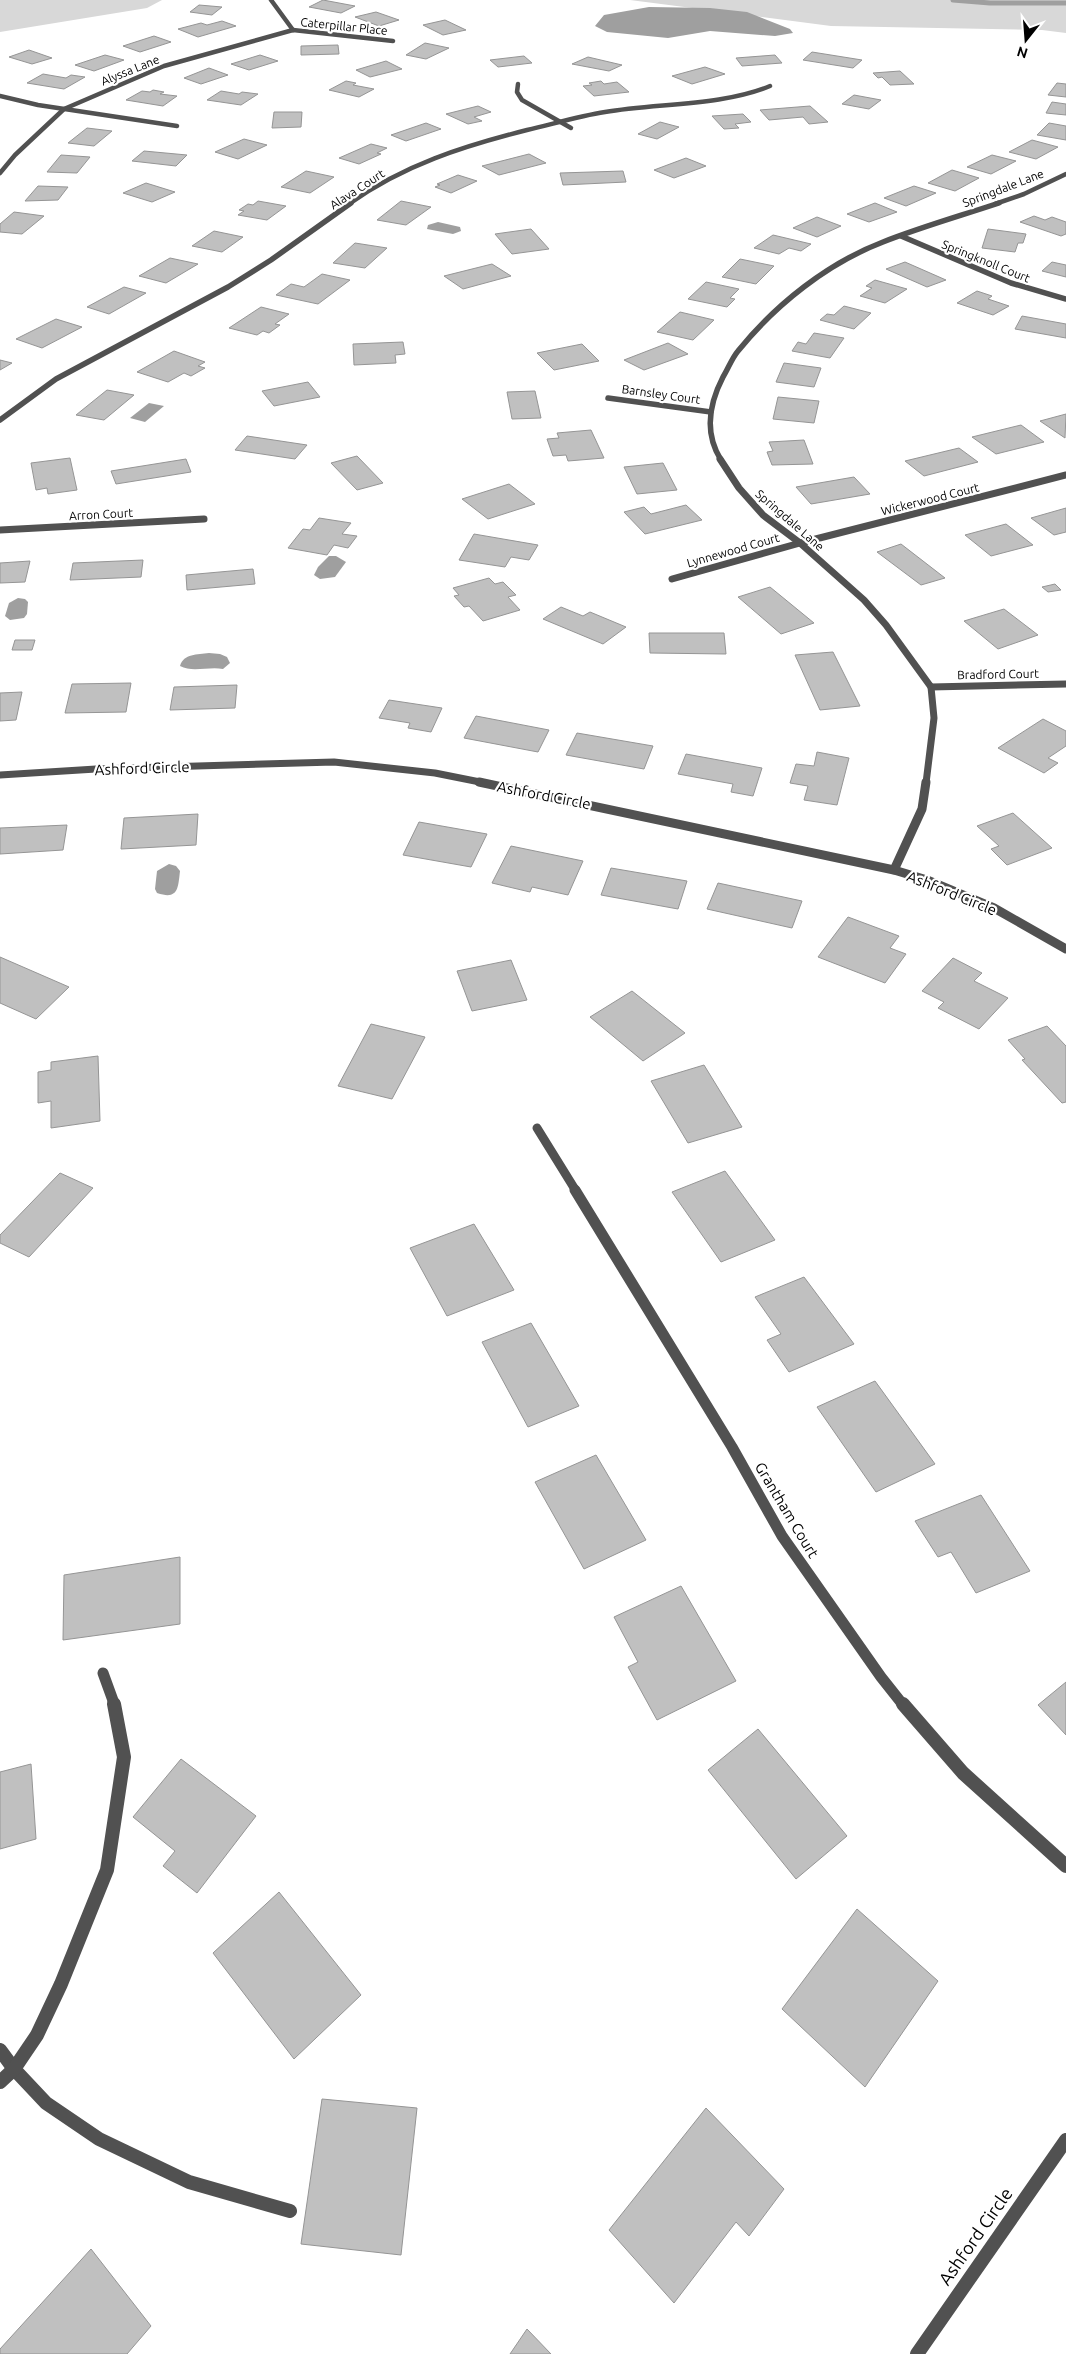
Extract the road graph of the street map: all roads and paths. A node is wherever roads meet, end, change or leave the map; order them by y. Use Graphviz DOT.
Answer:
graph roads {
  1 [pos="271,0"];
  2 [pos="293,30"];
  3 [pos="393,41"];
  4 [pos="518,84"];
  5 [pos="770,86"];
  6 [pos="0,96"];
  7 [pos="64,109"];
  8 [pos="559,122"];
  9 [pos="178,126"];
  10 [pos="571,128"];
  11 [pos="0,173"];
  12 [pos="1066,174"];
  13 [pos="901,236"];
  14 [pos="1066,299"];
  15 [pos="608,398"];
  16 [pos="711,412"];
  17 [pos="0,420"];
  18 [pos="1066,476"];
  19 [pos="204,519"];
  20 [pos="0,530"];
  21 [pos="800,543"];
  22 [pos="672,578"];
  23 [pos="1066,684"];
  24 [pos="931,687"];
  25 [pos="0,775"];
  26 [pos="894,870"];
  27 [pos="1066,949"];
  28 [pos="538,1128"];
  29 [pos="103,1672"];
  30 [pos="1066,1866"];
  31 [pos="0,2050"];
  32 [pos="14,2068"];
  33 [pos="0,2082"];
  34 [pos="1066,2140"];
  35 [pos="290,2211"];
  36 [pos="917,2354"];
  1 -- 2 [label="street"];
  2 -- 3 [label="street, Caterpillar Place"];
  2 -- 7 [label="street, Alyssa Lane"];
  4 -- 8 [label="street"];
  5 -- 8 [label="street, Alava Court"];
  6 -- 7 [label="street"];
  7 -- 9 [label="street"];
  7 -- 11 [label="street, Alyssa Lane"];
  8 -- 10 [label="street"];
  8 -- 17 [label="street, Alava Court"];
  12 -- 13 [label="street, Springdale Lane"];
  13 -- 14 [label="street, Springknoll Court"];
  13 -- 16 [label="street, Springdale Lane"];
  15 -- 16 [label="street, Barnsley Court"];
  16 -- 21 [label="street, Springdale Lane"];
  18 -- 21 [label="street, Wickerwood Court"];
  19 -- 20 [label="street, Arron Court"];
  21 -- 22 [label="street, Lynnewood Court"];
  21 -- 24 [label="street, Springdale Lane"];
  23 -- 24 [label="street, Bradford Court"];
  24 -- 26 [label="street"];
  25 -- 26 [label="street, Ashford Circle"];
  26 -- 27 [label="street, Ashford Circle"];
  28 -- 30 [label="street, Grantham Court"];
  29 -- 32 [label="street"];
  31 -- 32 [label="street"];
  32 -- 33 [label="street"];
  32 -- 35 [label="street"];
  34 -- 36 [label="street, Ashford Circle"];
}
